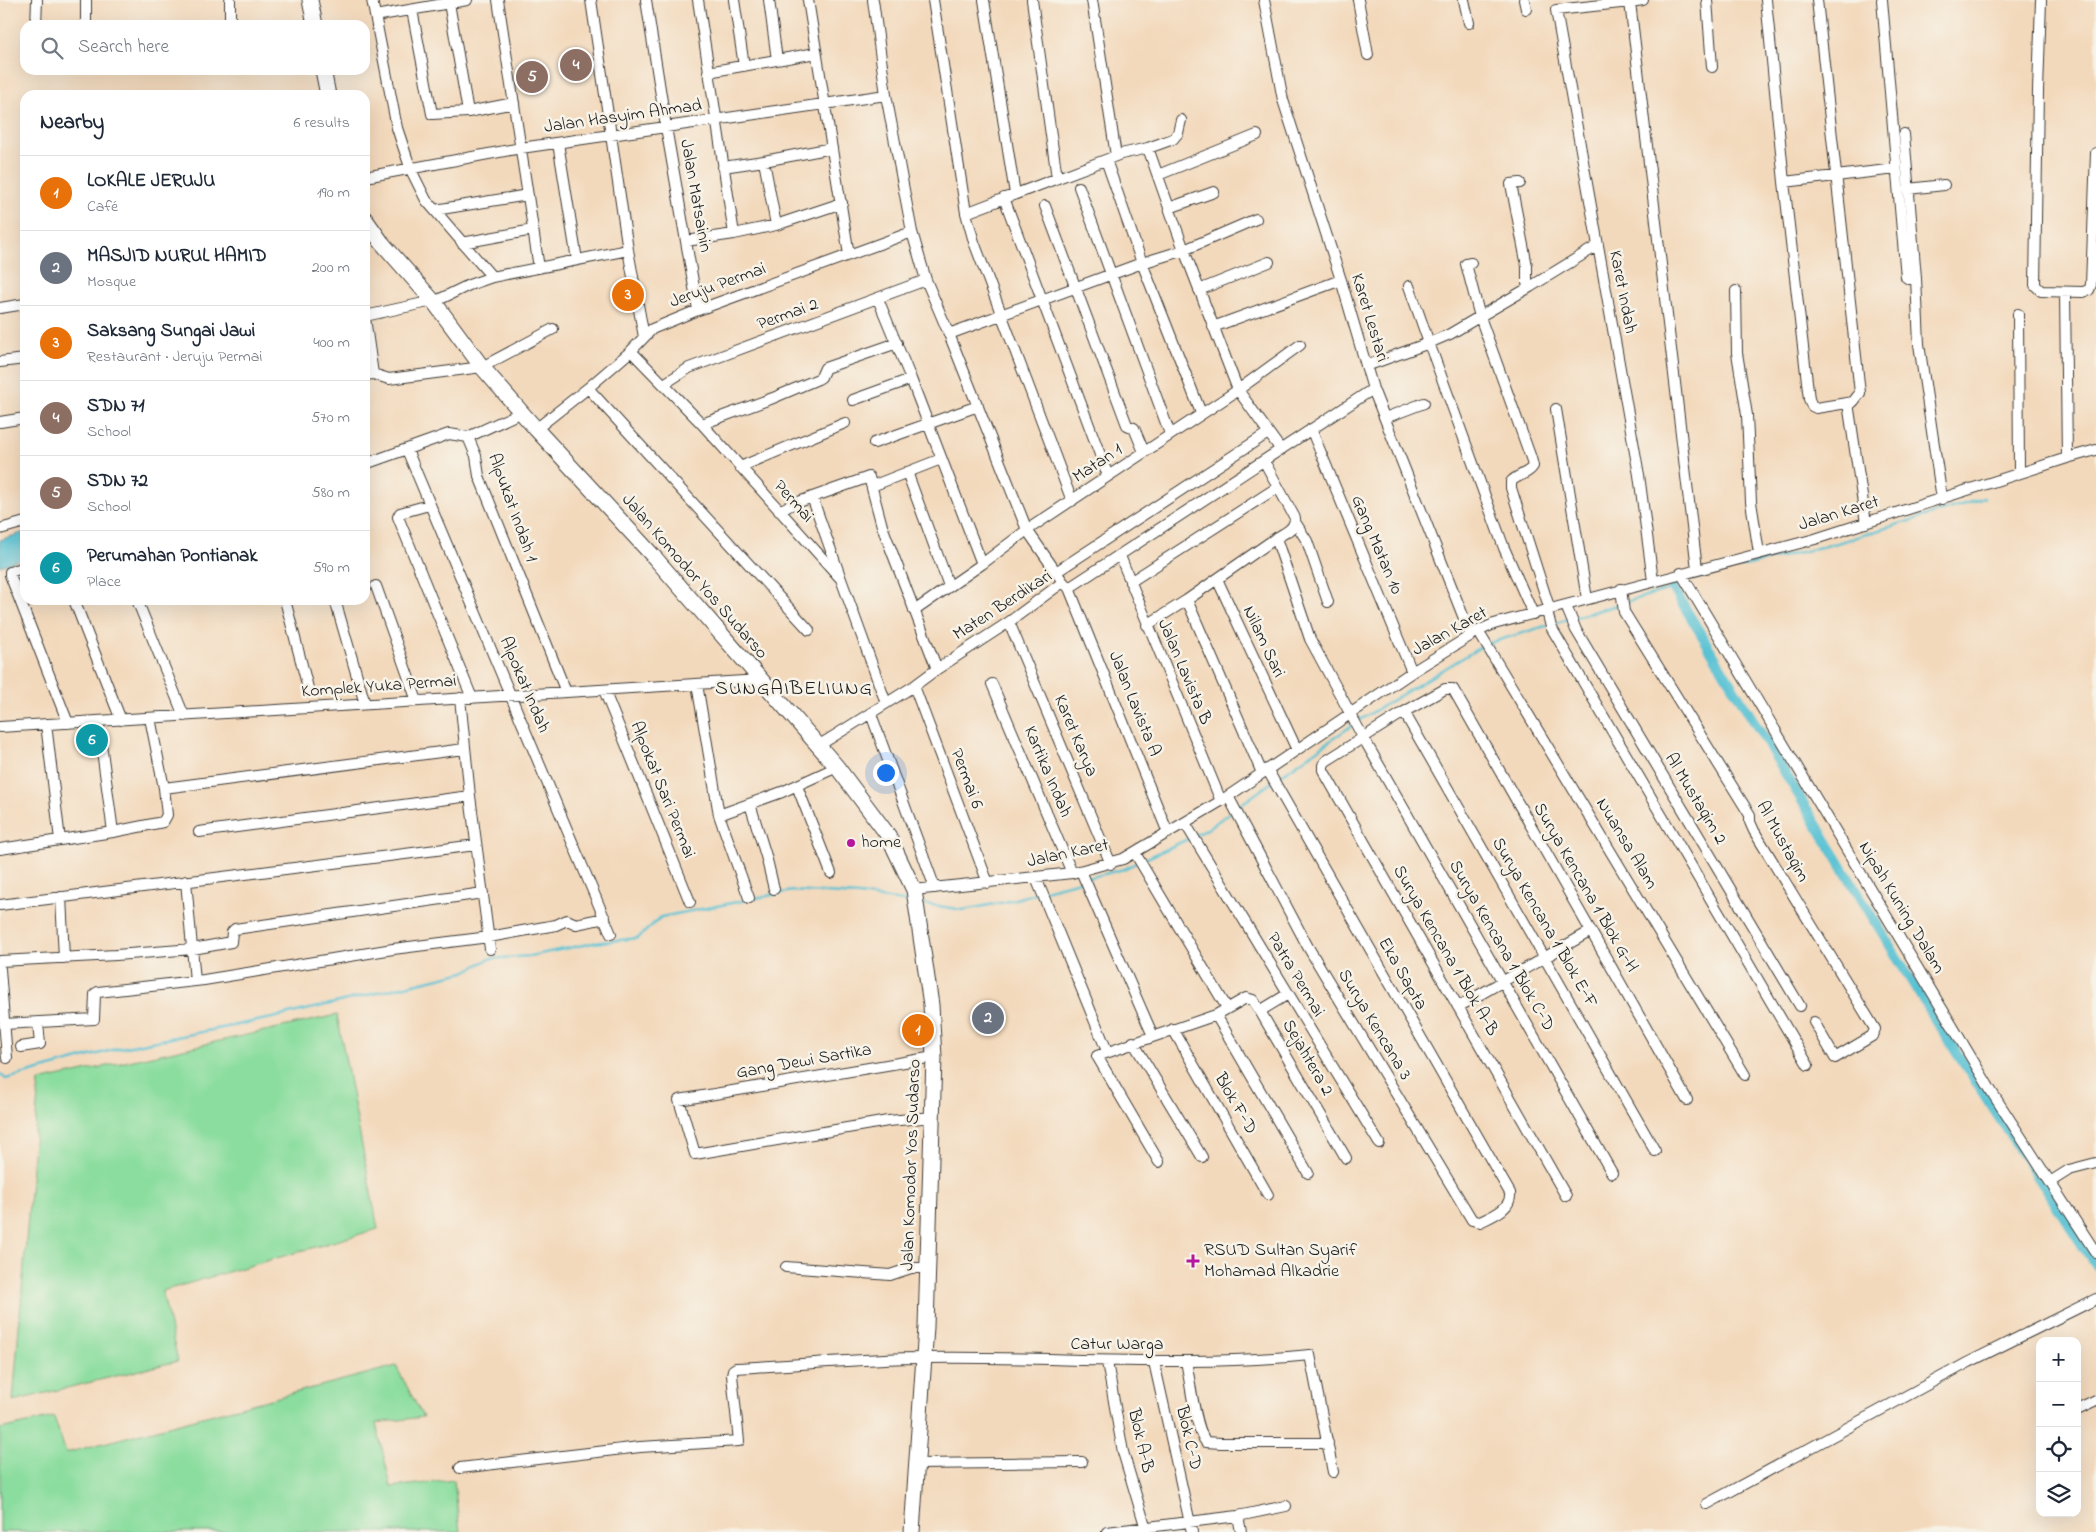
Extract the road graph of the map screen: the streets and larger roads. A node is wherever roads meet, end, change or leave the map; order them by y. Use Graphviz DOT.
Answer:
graph roads {
  1 [pos="37,0"];
  2 [pos="86,0"];
  3 [pos="230,0"];
  4 [pos="310,0"];
  5 [pos="372,0"];
  6 [pos="467,0"];
  7 [pos="498,0"];
  8 [pos="591,0"];
  9 [pos="646,0"];
  10 [pos="698,0"];
  11 [pos="734,0"];
  12 [pos="769,0"];
  13 [pos="808,0"];
  14 [pos="873,0"];
  15 [pos="933,0"];
  16 [pos="984,0"];
  17 [pos="1032,0"];
  18 [pos="1092,0"];
  19 [pos="1264,0"];
  20 [pos="1358,0"];
  21 [pos="1464,0"];
  22 [pos="1646,0"];
  23 [pos="1707,0"];
  24 [pos="1766,0"];
  25 [pos="1817,0"];
  26 [pos="1882,0"];
  27 [pos="2041,0"];
  28 [pos="1587,2"];
  29 [pos="1630,2"];
  30 [pos="449,3"];
  31 [pos="412,10"];
  32 [pos="375,16"];
  33 [pos="36,20"];
  34 [pos="86,20"];
  35 [pos="230,20"];
  36 [pos="313,20"];
  37 [pos="1469,23"];
  38 [pos="816,53"];
  39 [pos="1368,54"];
  40 [pos="777,60"];
  41 [pos="744,66"];
  42 [pos="1712,67"];
  43 [pos="708,72"];
  44 [pos="324,75"];
  45 [pos="327,90"];
  46 [pos="886,95"];
  47 [pos="514,103"];
  48 [pos="825,104"];
  49 [pos="468,112"];
  50 [pos="716,120"];
  51 [pos="1180,120"];
  52 [pos="666,127"];
  53 [pos="1904,134"];
  54 [pos="612,135"];
  55 [pos="1257,135"];
  56 [pos="558,143"];
  57 [pos="521,148"];
  58 [pos="832,148"];
  59 [pos="1148,148"];
  60 [pos="2096,153"];
  61 [pos="1111,158"];
  62 [pos="764,162"];
  63 [pos="723,167"];
  64 [pos="1896,169"];
  65 [pos="411,170"];
  66 [pos="1158,175"];
  67 [pos="370,176"];
  68 [pos="1836,176"];
  69 [pos="1057,178"];
  70 [pos="1784,182"];
  71 [pos="1520,183"];
  72 [pos="1944,185"];
  73 [pos="1078,187"];
  74 [pos="1908,189"];
  75 [pos="1214,192"];
  76 [pos="1015,194"];
  77 [pos="528,195"];
  78 [pos="1004,198"];
  79 [pos="842,203"];
  80 [pos="1045,206"];
  81 [pos="1169,208"];
  82 [pos="434,210"];
  83 [pos="966,213"];
  84 [pos="1256,219"];
  85 [pos="776,225"];
  86 [pos="370,226"];
  87 [pos="533,230"];
  88 [pos="912,232"];
  89 [pos="734,234"];
  90 [pos="686,241"];
  91 [pos="462,243"];
  92 [pos="1597,246"];
  93 [pos="628,250"];
  94 [pos="1184,250"];
  95 [pos="849,255"];
  96 [pos="577,260"];
  97 [pos="1270,262"];
  98 [pos="1142,263"];
  99 [pos="1471,263"];
  100 [pos="539,268"];
  101 [pos="1110,275"];
  102 [pos="492,277"];
  103 [pos="1916,278"];
  104 [pos="926,280"];
  105 [pos="1341,280"];
  106 [pos="1409,286"];
  107 [pos="1530,287"];
  108 [pos="1074,288"];
  109 [pos="1199,290"];
  110 [pos="1736,291"];
  111 [pos="2065,292"];
  112 [pos="878,299"];
  113 [pos="1042,300"];
  114 [pos="434,301"];
  115 [pos="20,305"];
  116 [pos="0,308"];
  117 [pos="698,310"];
  118 [pos="1002,314"];
  119 [pos="2018,314"];
  120 [pos="370,316"];
  121 [pos="1480,317"];
  122 [pos="1213,327"];
  123 [pos="552,329"];
  124 [pos="949,334"];
  125 [pos="644,337"];
  126 [pos="897,343"];
  127 [pos="1429,343"];
  128 [pos="1300,344"];
  129 [pos="630,351"];
  130 [pos="20,359"];
  131 [pos="0,362"];
  132 [pos="1366,366"];
  133 [pos="482,367"];
  134 [pos="370,375"];
  135 [pos="911,379"];
  136 [pos="664,384"];
  137 [pos="588,388"];
  138 [pos="1373,389"];
  139 [pos="1238,390"];
  140 [pos="853,400"];
  141 [pos="1424,402"];
  142 [pos="1848,403"];
  143 [pos="978,406"];
  144 [pos="1556,409"];
  145 [pos="522,412"];
  146 [pos="1201,413"];
  147 [pos="1385,418"];
  148 [pos="20,419"];
  149 [pos="0,422"];
  150 [pos="845,423"];
  151 [pos="702,424"];
  152 [pos="928,424"];
  153 [pos="536,429"];
  154 [pos="1311,430"];
  155 [pos="1268,433"];
  156 [pos="1170,434"];
  157 [pos="468,437"];
  158 [pos="874,443"];
  159 [pos="406,450"];
  160 [pos="1281,450"];
  161 [pos="2096,450"];
  162 [pos="1144,452"];
  163 [pos="2066,458"];
  164 [pos="941,459"];
  165 [pos="1264,461"];
  166 [pos="370,462"];
  167 [pos="740,467"];
  168 [pos="907,472"];
  169 [pos="2019,473"];
  170 [pos="1108,476"];
  171 [pos="872,486"];
  172 [pos="1278,487"];
  173 [pos="812,497"];
  174 [pos="1942,499"];
  175 [pos="1072,501"];
  176 [pos="429,505"];
  177 [pos="779,511"];
  178 [pos="1295,522"];
  179 [pos="20,523"];
  180 [pos="1866,523"];
  181 [pos="0,529"];
  182 [pos="1027,530"];
  183 [pos="1276,538"];
  184 [pos="1759,553"];
  185 [pos="1120,556"];
  186 [pos="982,564"];
  187 [pos="20,569"];
  188 [pos="1697,569"];
  189 [pos="1056,572"];
  190 [pos="1682,575"];
  191 [pos="841,579"];
  192 [pos="1217,580"];
  193 [pos="1653,581"];
  194 [pos="1130,582"];
  195 [pos="1066,585"];
  196 [pos="376,586"];
  197 [pos="949,586"];
  198 [pos="1622,591"];
  199 [pos="1587,599"];
  200 [pos="1187,600"];
  201 [pos="20,601"];
  202 [pos="1328,602"];
  203 [pos="22,605"];
  204 [pos="76,605"];
  205 [pos="139,605"];
  206 [pos="286,605"];
  207 [pos="336,605"];
  208 [pos="1567,609"];
  209 [pos="914,611"];
  210 [pos="1548,612"];
  211 [pos="1532,614"];
  212 [pos="1009,622"];
  213 [pos="1147,625"];
  214 [pos="809,630"];
  215 [pos="1477,634"];
  216 [pos="936,669"];
  217 [pos="1412,672"];
  218 [pos="760,680"];
  219 [pos="697,684"];
  220 [pos="992,684"];
  221 [pos="914,686"];
  222 [pos="308,688"];
  223 [pos="604,690"];
  224 [pos="566,692"];
  225 [pos="1456,692"];
  226 [pos="510,695"];
  227 [pos="460,698"];
  228 [pos="472,698"];
  229 [pos="417,701"];
  230 [pos="886,703"];
  231 [pos="365,704"];
  232 [pos="1404,712"];
  233 [pos="871,714"];
  234 [pos="184,716"];
  235 [pos="1352,717"];
  236 [pos="150,718"];
  237 [pos="121,720"];
  238 [pos="98,721"];
  239 [pos="68,723"];
  240 [pos="46,724"];
  241 [pos="0,727"];
  242 [pos="1363,737"];
  243 [pos="818,746"];
  244 [pos="464,748"];
  245 [pos="1297,750"];
  246 [pos="837,767"];
  247 [pos="1266,772"];
  248 [pos="797,786"];
  249 [pos="164,788"];
  250 [pos="470,796"];
  251 [pos="1227,799"];
  252 [pos="750,804"];
  253 [pos="719,815"];
  254 [pos="1186,825"];
  255 [pos="113,832"];
  256 [pos="199,832"];
  257 [pos="1168,833"];
  258 [pos="60,840"];
  259 [pos="476,844"];
  260 [pos="0,849"];
  261 [pos="1136,856"];
  262 [pos="1111,864"];
  263 [pos="831,873"];
  264 [pos="1079,873"];
  265 [pos="186,881"];
  266 [pos="1037,882"];
  267 [pos="988,883"];
  268 [pos="935,888"];
  269 [pos="774,889"];
  270 [pos="914,891"];
  271 [pos="483,893"];
  272 [pos="61,897"];
  273 [pos="749,898"];
  274 [pos="690,902"];
  275 [pos="0,904"];
  276 [pos="605,918"];
  277 [pos="1591,931"];
  278 [pos="611,934"];
  279 [pos="489,937"];
  280 [pos="192,948"];
  281 [pos="490,949"];
  282 [pos="1544,957"];
  283 [pos="64,958"];
  284 [pos="0,961"];
  285 [pos="0,969"];
  286 [pos="195,981"];
  287 [pos="1503,981"];
  288 [pos="1288,994"];
  289 [pos="1800,1006"];
  290 [pos="1458,1007"];
  291 [pos="1227,1008"];
  292 [pos="1260,1011"];
  293 [pos="1216,1015"];
  294 [pos="1814,1022"];
  295 [pos="38,1023"];
  296 [pos="4,1024"];
  297 [pos="1173,1029"];
  298 [pos="1154,1036"];
  299 [pos="1133,1042"];
  300 [pos="21,1047"];
  301 [pos="1107,1051"];
  302 [pos="934,1056"];
  303 [pos="7,1058"];
  304 [pos="1808,1065"];
  305 [pos="1746,1075"];
  306 [pos="1687,1100"];
  307 [pos="934,1117"];
  308 [pos="1379,1143"];
  309 [pos="1655,1151"];
  310 [pos="1202,1157"];
  311 [pos="1346,1158"];
  312 [pos="1159,1162"];
  313 [pos="2096,1163"];
  314 [pos="1308,1173"];
  315 [pos="1612,1173"];
  316 [pos="2050,1182"];
  317 [pos="1510,1194"];
  318 [pos="1268,1195"];
  319 [pos="1566,1196"];
  320 [pos="2096,1253"];
  321 [pos="786,1267"];
  322 [pos="928,1268"];
  323 [pos="2096,1299"];
  324 [pos="924,1358"];
  325 [pos="1186,1361"];
  326 [pos="1107,1362"];
  327 [pos="1154,1362"];
  328 [pos="2096,1401"];
  329 [pos="2081,1408"];
  330 [pos="1328,1443"];
  331 [pos="1082,1462"];
  332 [pos="916,1464"];
  333 [pos="460,1468"];
  334 [pos="1333,1472"];
  335 [pos="1707,1504"];
  336 [pos="1286,1506"];
  337 [pos="1238,1516"];
  338 [pos="1190,1521"];
  339 [pos="1147,1530"];
  340 [pos="912,1532"];
  341 [pos="1107,1532"];
  342 [pos="1192,1532"];
  343 [pos="1241,1532"];
  1 -- 33 [label="street"];
  2 -- 34 [label="street"];
  3 -- 35 [label="street"];
  4 -- 36 [label="street"];
  5 -- 32 [label="street"];
  6 -- 30 [label="street"];
  7 -- 47 [label="street"];
  8 -- 54 [label="street"];
  9 -- 52 [label="street, Jalan Matsainin"];
  10 -- 43 [label="street"];
  11 -- 41 [label="street"];
  12 -- 40 [label="street"];
  13 -- 38 [label="street"];
  14 -- 46 [label="street, Jalan Lavista A"];
  15 -- 83 [label="street"];
  16 -- 76 [label="street"];
  17 -- 69 [label="street"];
  18 -- 61 [label="street"];
  19 -- 105 [label="street, Karet Lestari"];
  20 -- 39 [label="street"];
  21 -- 37 [label="street"];
  22 -- 29 [label="street"];
  23 -- 42 [label="street"];
  24 -- 70 [label="street"];
  25 -- 68 [label="street"];
  26 -- 64 [label="street"];
  27 -- 111 [label="street"];
  28 -- 29 [label="street"];
  28 -- 92 [label="street, Karet Indah"];
  29 -- 188 [label="street"];
  30 -- 31 [label="street"];
  30 -- 49 [label="street"];
  31 -- 32 [label="street"];
  31 -- 49 [label="street"];
  32 -- 65 [label="street"];
  38 -- 40 [label="street"];
  38 -- 48 [label="street"];
  40 -- 41 [label="street"];
  41 -- 43 [label="street"];
  43 -- 50 [label="street"];
  44 -- 45 [label="street"];
  46 -- 48 [label="street, Jalan Hasyim Ahmad"];
  46 -- 88 [label="street, Jalan Lavista A"];
  47 -- 49 [label="street"];
  47 -- 57 [label="street"];
  48 -- 50 [label="street, Jalan Hasyim Ahmad"];
  48 -- 58 [label="street"];
  50 -- 52 [label="street, Jalan Hasyim Ahmad"];
  50 -- 63 [label="street"];
  51 -- 59 [label="street"];
  52 -- 54 [label="street, Jalan Hasyim Ahmad"];
  52 -- 90 [label="street, Jalan Matsainin"];
  53 -- 74 [label="street"];
  54 -- 56 [label="street, Jalan Hasyim Ahmad"];
  54 -- 93 [label="street"];
  55 -- 66 [label="street"];
  56 -- 57 [label="street, Jalan Hasyim Ahmad"];
  56 -- 96 [label="street"];
  57 -- 65 [label="street, Jalan Hasyim Ahmad"];
  57 -- 77 [label="street"];
  58 -- 62 [label="street"];
  58 -- 79 [label="street"];
  59 -- 61 [label="street"];
  59 -- 66 [label="street"];
  60 -- 111 [label="street"];
  61 -- 69 [label="street"];
  61 -- 98 [label="street"];
  62 -- 63 [label="street"];
  62 -- 85 [label="street"];
  63 -- 89 [label="street"];
  64 -- 68 [label="street"];
  64 -- 103 [label="street"];
  65 -- 67 [label="street, Jalan Hasyim Ahmad"];
  65 -- 82 [label="street"];
  66 -- 81 [label="street"];
  68 -- 70 [label="street"];
  68 -- 142 [label="street"];
  69 -- 76 [label="street"];
  70 -- 142 [label="street"];
  71 -- 107 [label="street"];
  72 -- 74 [label="street"];
  73 -- 101 [label="street"];
  74 -- 103 [label="street"];
  75 -- 81 [label="street"];
  76 -- 78 [label="street"];
  77 -- 82 [label="street"];
  77 -- 87 [label="street"];
  78 -- 83 [label="street"];
  78 -- 113 [label="street"];
  79 -- 85 [label="street"];
  79 -- 95 [label="street"];
  80 -- 108 [label="street"];
  81 -- 94 [label="street"];
  82 -- 91 [label="street"];
  83 -- 118 [label="street"];
  84 -- 94 [label="street"];
  85 -- 89 [label="street"];
  86 -- 114 [label="street, Jalan Komodor Yos Sudarso"];
  87 -- 91 [label="street"];
  87 -- 100 [label="street"];
  88 -- 95 [label="street, Jeruju Permai"];
  88 -- 104 [label="street, Jalan Lavista A"];
  89 -- 90 [label="street"];
  90 -- 117 [label="street, Jalan Matsainin"];
  91 -- 102 [label="street"];
  92 -- 107 [label="street"];
  92 -- 193 [label="street, Karet Indah"];
  93 -- 96 [label="street"];
  93 -- 125 [label="street"];
  94 -- 98 [label="street"];
  94 -- 109 [label="street"];
  95 -- 117 [label="street, Jeruju Permai"];
  96 -- 100 [label="street"];
  97 -- 109 [label="street"];
  98 -- 101 [label="street"];
  98 -- 146 [label="street"];
  99 -- 121 [label="street"];
  100 -- 102 [label="street"];
  101 -- 108 [label="street"];
  101 -- 156 [label="street"];
  102 -- 114 [label="street"];
  103 -- 174 [label="street"];
  104 -- 112 [label="street, Permai 2"];
  104 -- 124 [label="street, Jalan Lavista A"];
  105 -- 122 [label="street"];
  105 -- 132 [label="street, Karet Lestari"];
  106 -- 127 [label="street"];
  107 -- 121 [label="street"];
  108 -- 113 [label="street"];
  108 -- 162 [label="street"];
  109 -- 122 [label="street"];
  110 -- 184 [label="street"];
  111 -- 163 [label="street"];
  112 -- 126 [label="street"];
  112 -- 136 [label="street, Permai 2"];
  113 -- 118 [label="street"];
  113 -- 170 [label="street"];
  114 -- 120 [label="street"];
  114 -- 133 [label="street, Jalan Komodor Yos Sudarso"];
  115 -- 116 [label="street"];
  117 -- 125 [label="street, Jeruju Permai"];
  118 -- 124 [label="street"];
  118 -- 175 [label="street"];
  119 -- 169 [label="street"];
  121 -- 127 [label="street"];
  121 -- 210 [label="street"];
  122 -- 139 [label="street"];
  123 -- 133 [label="street"];
  124 -- 143 [label="street, Jalan Lavista A"];
  125 -- 129 [label="street, Jeruju Permai"];
  126 -- 135 [label="street"];
  126 -- 151 [label="street"];
  127 -- 132 [label="street"];
  127 -- 211 [label="street"];
  128 -- 139 [label="street, Matan 1"];
  129 -- 136 [label="street, Permai"];
  129 -- 137 [label="street, Jeruju Permai"];
  130 -- 131 [label="street"];
  132 -- 138 [label="street, Karet Lestari"];
  133 -- 134 [label="street"];
  133 -- 145 [label="street, Jalan Komodor Yos Sudarso"];
  135 -- 140 [label="street"];
  135 -- 152 [label="street"];
  136 -- 151 [label="street, Permai"];
  137 -- 153 [label="street, Jeruju Permai"];
  137 -- 214 [label="street"];
  138 -- 147 [label="street, Karet Lestari"];
  138 -- 154 [label="street, Maten Berdikari"];
  139 -- 146 [label="street, Matan 1"];
  139 -- 155 [label="street"];
  141 -- 147 [label="street"];
  142 -- 180 [label="street"];
  143 -- 152 [label="street"];
  143 -- 182 [label="street, Jalan Lavista A"];
  144 -- 199 [label="street"];
  145 -- 153 [label="street, Jalan Komodor Yos Sudarso"];
  145 -- 157 [label="street"];
  146 -- 156 [label="street, Matan 1"];
  147 -- 215 [label="street, Karet Lestari"];
  148 -- 149 [label="street"];
  150 -- 167 [label="street"];
  151 -- 167 [label="street, Permai"];
  152 -- 158 [label="street"];
  152 -- 164 [label="street"];
  153 -- 218 [label="street, Jalan Komodor Yos Sudarso"];
  154 -- 160 [label="street, Maten Berdikari"];
  154 -- 217 [label="street, Gang Matan 10"];
  155 -- 160 [label="street"];
  155 -- 189 [label="street"];
  156 -- 162 [label="street, Matan 1"];
  157 -- 159 [label="street, Alpukat Indah 1"];
  157 -- 224 [label="street, Alpukat Indah 1"];
  159 -- 166 [label="street, Alpukat Indah 1"];
  159 -- 176 [label="street, Alpokat Indah"];
  160 -- 165 [label="street, Maten Berdikari"];
  161 -- 163 [label="street, Jalan Karet"];
  162 -- 170 [label="street, Matan 1"];
  163 -- 169 [label="street, Jalan Karet"];
  164 -- 168 [label="street"];
  164 -- 186 [label="street"];
  165 -- 172 [label="street"];
  165 -- 185 [label="street, Maten Berdikari"];
  167 -- 177 [label="street, Permai"];
  168 -- 171 [label="street"];
  168 -- 197 [label="street"];
  169 -- 174 [label="street, Jalan Karet"];
  170 -- 175 [label="street, Matan 1"];
  171 -- 173 [label="street"];
  171 -- 209 [label="street"];
  172 -- 178 [label="street"];
  172 -- 194 [label="street"];
  173 -- 177 [label="street"];
  173 -- 191 [label="street"];
  174 -- 180 [label="street, Jalan Karet"];
  175 -- 182 [label="street, Matan 1"];
  176 -- 226 [label="street, Alpokat Indah"];
  176 -- 228 [label="street"];
  177 -- 191 [label="street, Permai"];
  178 -- 183 [label="street"];
  178 -- 202 [label="street"];
  179 -- 181 [label="street"];
  180 -- 184 [label="street, Jalan Karet"];
  182 -- 186 [label="street, Matan 1"];
  182 -- 189 [label="street, Jalan Lavista A"];
  183 -- 192 [label="street"];
  183 -- 235 [label="street, Surya Kencana 1 Blok C-D"];
  184 -- 188 [label="street, Jalan Karet"];
  185 -- 194 [label="street, Jalan Lavista B"];
  185 -- 195 [label="street, Maten Berdikari"];
  186 -- 197 [label="street, Matan 1"];
  187 -- 201 [label="street"];
  188 -- 190 [label="street, Jalan Karet"];
  189 -- 195 [label="street, Jalan Lavista A"];
  190 -- 193 [label="street, Jalan Karet"];
  190 -- 316 [label="street, Nipah Kuning Dalam"];
  191 -- 230 [label="street, Permai"];
  192 -- 200 [label="street"];
  192 -- 245 [label="street, Nilam Sari"];
  193 -- 198 [label="street, Jalan Karet"];
  194 -- 213 [label="street, Jalan Lavista B"];
  195 -- 212 [label="street, Maten Berdikari"];
  195 -- 257 [label="street, Jalan Lavista A"];
  196 -- 229 [label="street"];
  197 -- 209 [label="street, Matan 1"];
  198 -- 199 [label="street, Jalan Karet"];
  198 -- 294 [label="street, Al Mustaqim"];
  199 -- 208 [label="street, Jalan Karet"];
  200 -- 213 [label="street"];
  200 -- 247 [label="street, Eka Sapta"];
  203 -- 239 [label="street"];
  204 -- 237 [label="street"];
  205 -- 234 [label="street"];
  206 -- 222 [label="street"];
  207 -- 231 [label="street"];
  208 -- 210 [label="street, Jalan Karet"];
  208 -- 289 [label="street, Al Mustaqim 2"];
  209 -- 216 [label="street"];
  210 -- 211 [label="street, Jalan Karet"];
  210 -- 304 [label="street"];
  211 -- 215 [label="street, Jalan Karet"];
  212 -- 216 [label="street, Maten Berdikari"];
  212 -- 262 [label="street, Karet Karya"];
  213 -- 251 [label="street, Jalan Lavista B"];
  215 -- 217 [label="street, Jalan Karet"];
  215 -- 305 [label="street, Nuansa Alam"];
  216 -- 221 [label="street, Maten Berdikari"];
  217 -- 235 [label="street, Jalan Karet"];
  218 -- 219 [label="street, Komplek Yuka Permai"];
  218 -- 243 [label="street, Jalan Komodor Yos Sudarso"];
  219 -- 223 [label="street, Komplek Yuka Permai"];
  219 -- 253 [label="street"];
  220 -- 264 [label="street, Kartika Indah"];
  221 -- 230 [label="street, Maten Berdikari"];
  221 -- 267 [label="street, Permai 6"];
  223 -- 224 [label="street, Komplek Yuka Permai"];
  223 -- 274 [label="street, Alpokat Sari Permai"];
  224 -- 226 [label="street, Komplek Yuka Permai"];
  225 -- 232 [label="street, Surya Kencana 1 Blok A-B"];
  225 -- 277 [label="street, Surya Kencana 1 Blok G-H"];
  226 -- 228 [label="street, Komplek Yuka Permai"];
  226 -- 276 [label="street, Alpokat Indah"];
  227 -- 228 [label="street, Komplek Yuka Permai"];
  227 -- 229 [label="street, Komplek Yuka Permai"];
  227 -- 244 [label="street"];
  229 -- 231 [label="street, Komplek Yuka Permai"];
  230 -- 233 [label="street, Maten Berdikari"];
  231 -- 234 [label="street, Komplek Yuka Permai"];
  232 -- 242 [label="street, Surya Kencana 1 Blok A-B"];
  232 -- 282 [label="street, Surya Kencana 1 Blok E-F"];
  233 -- 243 [label="street, Maten Berdikari"];
  233 -- 268 [label="street"];
  234 -- 236 [label="street, Komplek Yuka Permai"];
  235 -- 242 [label="street, Surya Kencana 1 Blok C-D"];
  235 -- 245 [label="street, Jalan Karet"];
  236 -- 237 [label="street, Komplek Yuka Permai"];
  236 -- 249 [label="street"];
  237 -- 238 [label="street, Komplek Yuka Permai"];
  238 -- 239 [label="street, Komplek Yuka Permai"];
  238 -- 255 [label="street"];
  239 -- 240 [label="street, Komplek Yuka Permai"];
  240 -- 241 [label="street, Komplek Yuka Permai"];
  240 -- 258 [label="street"];
  242 -- 287 [label="street, Surya Kencana 1 Blok C-D"];
  242 -- 290 [label="street, Surya Kencana 1 Blok A-B"];
  243 -- 246 [label="street, Jalan Komodor Yos Sudarso"];
  244 -- 249 [label="street"];
  244 -- 250 [label="street"];
  245 -- 247 [label="street, Jalan Karet"];
  246 -- 248 [label="street"];
  246 -- 270 [label="street, Jalan Komodor Yos Sudarso"];
  247 -- 251 [label="street, Jalan Karet"];
  247 -- 317 [label="street, Eka Sapta"];
  248 -- 252 [label="street"];
  248 -- 263 [label="street"];
  249 -- 255 [label="street"];
  250 -- 256 [label="street"];
  250 -- 259 [label="street"];
  251 -- 254 [label="street, Jalan Karet"];
  251 -- 317 [label="street, Surya Kencana 3"];
  252 -- 253 [label="street"];
  252 -- 269 [label="street"];
  253 -- 273 [label="street"];
  254 -- 257 [label="street, Jalan Karet"];
  254 -- 288 [label="street, Patra Permai"];
  255 -- 258 [label="street"];
  257 -- 261 [label="street, Jalan Karet"];
  258 -- 260 [label="street"];
  259 -- 265 [label="street"];
  259 -- 271 [label="street"];
  261 -- 262 [label="street, Jalan Karet"];
  261 -- 291 [label="street"];
  262 -- 264 [label="street, Jalan Karet"];
  264 -- 266 [label="street, Jalan Karet"];
  264 -- 298 [label="street, Kartika Indah"];
  265 -- 272 [label="street"];
  265 -- 280 [label="street"];
  266 -- 267 [label="street, Jalan Karet"];
  266 -- 301 [label="street"];
  267 -- 268 [label="street, Jalan Karet"];
  268 -- 270 [label="street, Jalan Karet"];
  270 -- 302 [label="street, Jalan Komodor Yos Sudarso"];
  271 -- 279 [label="street"];
  271 -- 280 [label="street"];
  272 -- 275 [label="street"];
  272 -- 283 [label="street"];
  276 -- 278 [label="street, Alpokat Indah"];
  276 -- 279 [label="street"];
  277 -- 282 [label="street"];
  277 -- 306 [label="street, Surya Kencana 1 Blok G-H"];
  279 -- 281 [label="street"];
  279 -- 286 [label="street"];
  280 -- 283 [label="street"];
  280 -- 286 [label="street"];
  282 -- 287 [label="street"];
  282 -- 309 [label="street, Surya Kencana 1 Blok E-F"];
  283 -- 284 [label="street"];
  285 -- 296 [label="street"];
  286 -- 295 [label="street"];
  287 -- 290 [label="street"];
  287 -- 315 [label="street, Surya Kencana 1 Blok C-D"];
  288 -- 292 [label="street"];
  288 -- 308 [label="street, Patra Permai"];
  290 -- 319 [label="street, Surya Kencana 1 Blok A-B"];
  291 -- 292 [label="street, Sejahtera 2"];
  291 -- 293 [label="street, Sejahtera 2"];
  292 -- 311 [label="street, Sejahtera 2"];
  293 -- 297 [label="street, Sejahtera 2"];
  293 -- 314 [label="street"];
  295 -- 296 [label="street"];
  295 -- 300 [label="street"];
  296 -- 303 [label="street"];
  297 -- 298 [label="street, Sejahtera 2"];
  297 -- 318 [label="street, Blok F-D"];
  298 -- 299 [label="street, Sejahtera 2"];
  299 -- 301 [label="street, Sejahtera 2"];
  299 -- 310 [label="street"];
  301 -- 312 [label="street"];
  302 -- 307 [label="street, Jalan Komodor Yos Sudarso"];
  302 -- 307 [label="street, Gang Dewi Sartika"];
  307 -- 322 [label="street, Jalan Komodor Yos Sudarso"];
  313 -- 316 [label="street"];
  316 -- 320 [label="street, Nipah Kuning Dalam"];
  321 -- 322 [label="street"];
  322 -- 324 [label="street, Jalan Komodor Yos Sudarso"];
  323 -- 335 [label="street"];
  324 -- 326 [label="street, Catur Warga"];
  324 -- 332 [label="street, Jalan Komodor Yos Sudarso"];
  324 -- 333 [label="street, Catur Warga"];
  325 -- 327 [label="street, Catur Warga"];
  325 -- 330 [label="street"];
  325 -- 330 [label="street, Catur Warga"];
  326 -- 327 [label="street, Catur Warga"];
  326 -- 339 [label="street, Blok A-B"];
  327 -- 338 [label="street, Blok C-D"];
  328 -- 329 [label="street"];
  330 -- 334 [label="street"];
  331 -- 332 [label="street"];
  332 -- 340 [label="street, Jalan Komodor Yos Sudarso"];
  336 -- 337 [label="street"];
  337 -- 338 [label="street"];
  337 -- 343 [label="street"];
  338 -- 339 [label="street"];
  338 -- 342 [label="street, Blok C-D"];
  339 -- 341 [label="street"];
}
